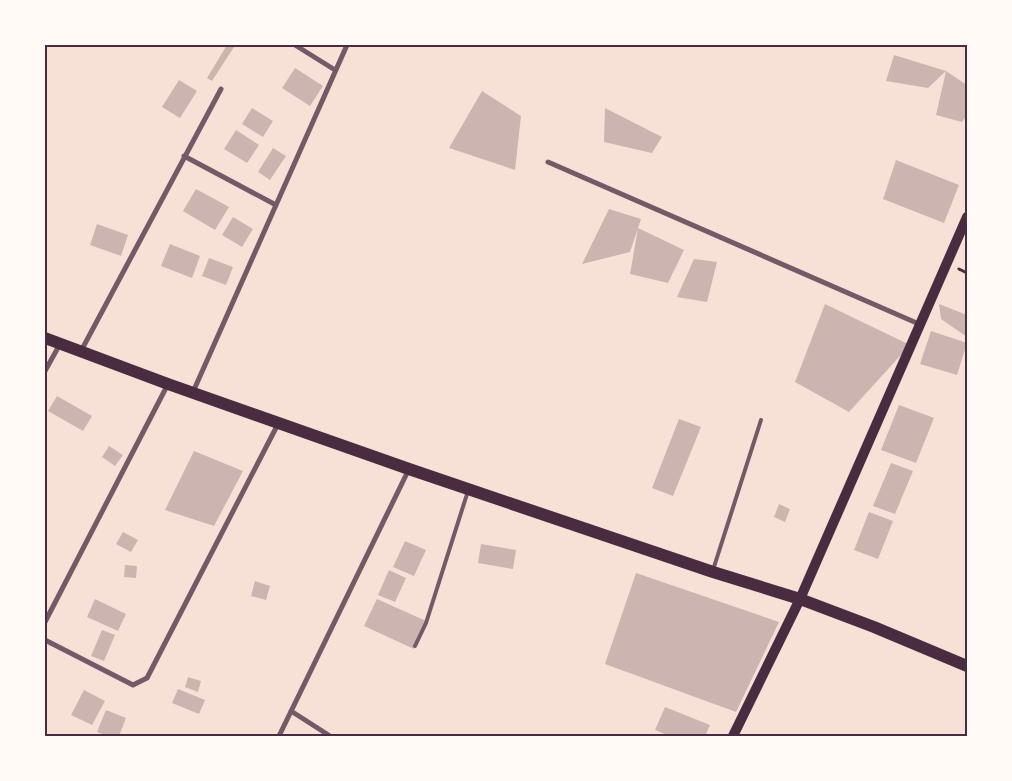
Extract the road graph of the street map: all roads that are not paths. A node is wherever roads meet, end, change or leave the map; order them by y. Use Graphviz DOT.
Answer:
graph roads {
  1 [pos="295,45"];
  2 [pos="346,45"];
  3 [pos="335,70"];
  4 [pos="221,89"];
  5 [pos="184,156"];
  6 [pos="548,162"];
  7 [pos="276,205"];
  8 [pos="967,217"];
  9 [pos="919,324"];
  10 [pos="45,338"];
  11 [pos="60,344"];
  12 [pos="81,351"];
  13 [pos="45,372"];
  14 [pos="168,384"];
  15 [pos="193,392"];
  16 [pos="760,420"];
  17 [pos="278,424"];
  18 [pos="409,469"];
  19 [pos="468,489"];
  20 [pos="713,572"];
  21 [pos="800,599"];
  22 [pos="45,622"];
  23 [pos="45,640"];
  24 [pos="415,646"];
  25 [pos="967,666"];
  26 [pos="291,711"];
  27 [pos="279,736"];
  28 [pos="330,736"];
  29 [pos="733,736"];
  1 -- 3 [label="street"];
  2 -- 3 [label="street"];
  3 -- 7 [label="street"];
  4 -- 5 [label="street"];
  5 -- 7 [label="street"];
  5 -- 12 [label="street"];
  6 -- 9 [label="street"];
  7 -- 15 [label="street"];
  8 -- 9 [label="main road"];
  9 -- 21 [label="main road"];
  10 -- 11 [label="main road"];
  11 -- 12 [label="main road"];
  11 -- 13 [label="street"];
  12 -- 14 [label="main road"];
  14 -- 15 [label="main road"];
  14 -- 22 [label="street"];
  15 -- 17 [label="main road"];
  16 -- 20 [label="lane"];
  17 -- 18 [label="main road"];
  17 -- 23 [label="street"];
  18 -- 19 [label="main road"];
  18 -- 26 [label="street"];
  19 -- 20 [label="main road"];
  19 -- 24 [label="lane"];
  20 -- 21 [label="main road"];
  21 -- 25 [label="main road"];
  21 -- 29 [label="main road"];
  26 -- 27 [label="street"];
  26 -- 28 [label="street"];
}
